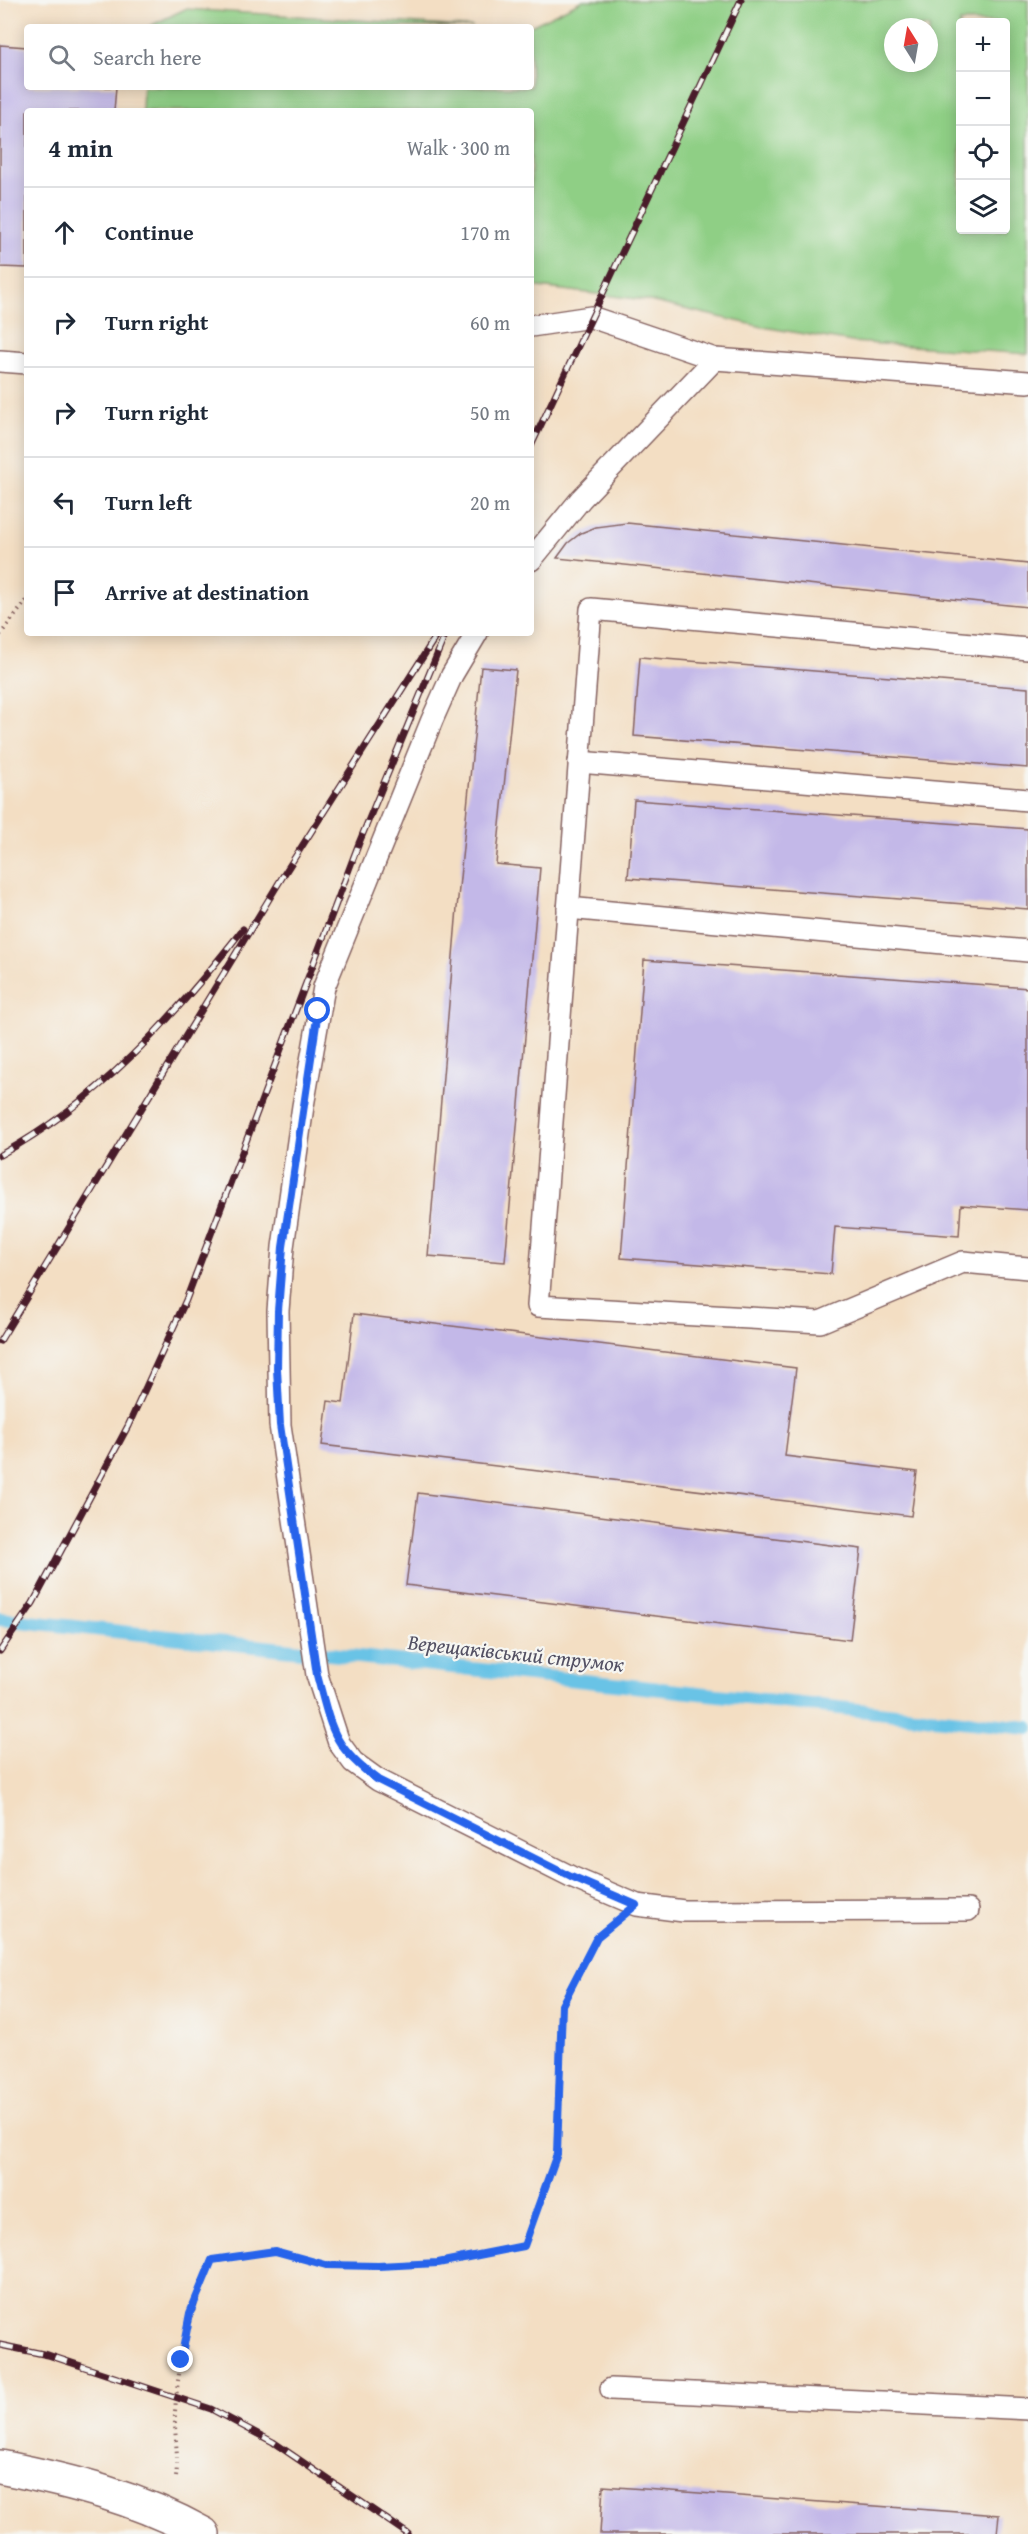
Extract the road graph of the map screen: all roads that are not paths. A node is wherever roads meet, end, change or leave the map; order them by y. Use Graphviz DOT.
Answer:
graph roads {
  1 [pos="534,326"];
  2 [pos="715,359"];
  3 [pos="0,361"];
  4 [pos="24,363"];
  5 [pos="1028,382"];
  6 [pos="534,556"];
  7 [pos="475,636"];
  8 [pos="1028,649"];
  9 [pos="579,762"];
  10 [pos="1028,800"];
  11 [pos="568,908"];
  12 [pos="1028,951"];
  13 [pos="1028,1268"];
  14 [pos="968,1910"];
  15 [pos="611,2389"];
  16 [pos="1028,2409"];
  17 [pos="0,2467"];
  18 [pos="203,2534"];
  1 -- 2 [label="lane"];
  2 -- 5 [label="lane"];
  2 -- 6 [label="lane"];
  3 -- 4 [label="lane"];
  7 -- 14 [label="lane"];
  8 -- 9 [label="lane"];
  9 -- 10 [label="lane"];
  9 -- 11 [label="lane"];
  11 -- 12 [label="lane"];
  11 -- 13 [label="lane"];
  15 -- 16 [label="lane"];
  17 -- 18 [label="street"];
}
